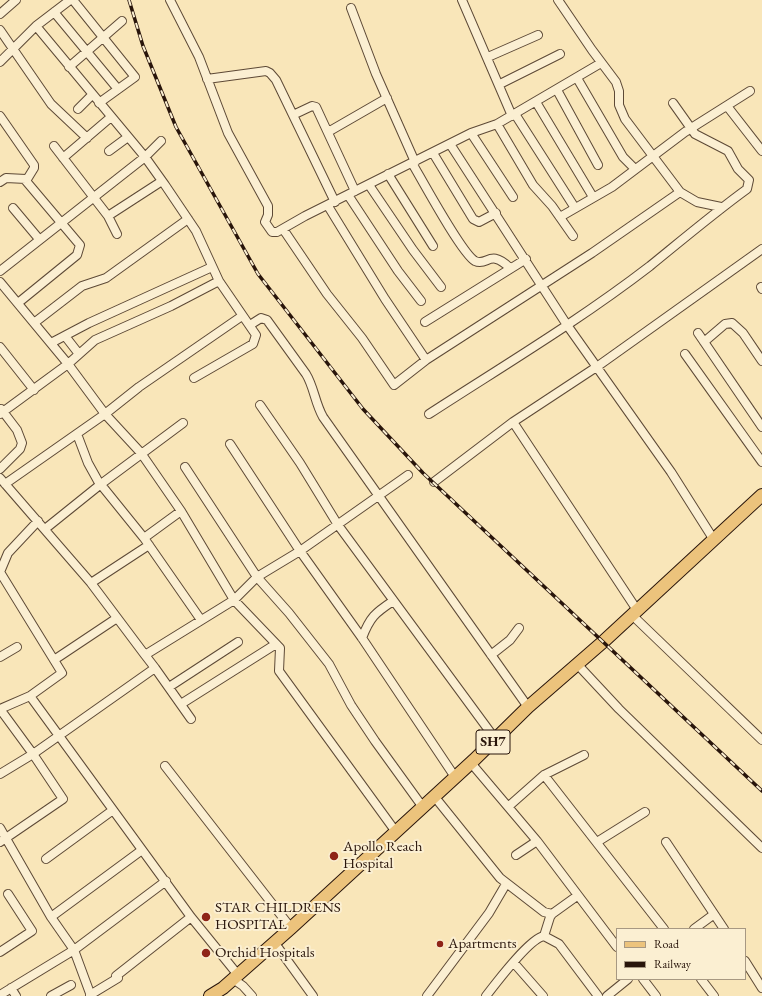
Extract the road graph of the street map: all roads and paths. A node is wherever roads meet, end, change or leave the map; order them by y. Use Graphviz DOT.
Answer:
graph roads {
  1 [pos="16,0"];
  2 [pos="71,0"];
  3 [pos="170,0"];
  4 [pos="462,0"];
  5 [pos="558,0"];
  6 [pos="351,8"];
  7 [pos="54,12"];
  8 [pos="0,14"];
  9 [pos="122,21"];
  10 [pos="36,26"];
  11 [pos="0,30"];
  12 [pos="538,35"];
  13 [pos="104,38"];
  14 [pos="13,49"];
  15 [pos="87,52"];
  16 [pos="560,54"];
  17 [pos="488,57"];
  18 [pos="0,62"];
  19 [pos="601,63"];
  20 [pos="69,67"];
  21 [pos="577,78"];
  22 [pos="207,79"];
  23 [pos="500,84"];
  24 [pos="117,88"];
  25 [pos="557,90"];
  26 [pos="750,91"];
  27 [pos="92,95"];
  28 [pos="387,98"];
  29 [pos="536,102"];
  30 [pos="99,103"];
  31 [pos="673,103"];
  32 [pos="727,106"];
  33 [pos="78,109"];
  34 [pos="293,114"];
  35 [pos="513,115"];
  36 [pos="0,116"];
  37 [pos="111,117"];
  38 [pos="497,124"];
  39 [pos="690,129"];
  40 [pos="328,132"];
  41 [pos="471,133"];
  42 [pos="128,137"];
  43 [pos="87,138"];
  44 [pos="162,141"];
  45 [pos="450,144"];
  46 [pos="54,146"];
  47 [pos="109,151"];
  48 [pos="762,151"];
  49 [pos="433,153"];
  50 [pos="654,156"];
  51 [pos="145,157"];
  52 [pos="63,158"];
  53 [pos="414,162"];
  54 [pos="598,165"];
  55 [pos="636,170"];
  56 [pos="388,174"];
  57 [pos="26,179"];
  58 [pos="162,181"];
  59 [pos="0,182"];
  60 [pos="368,185"];
  61 [pos="680,192"];
  62 [pos="352,193"];
  63 [pos="94,197"];
  64 [pos="513,197"];
  65 [pos="593,197"];
  66 [pos="332,204"];
  67 [pos="13,208"];
  68 [pos="575,208"];
  69 [pos="721,208"];
  70 [pos="496,214"];
  71 [pos="108,216"];
  72 [pos="560,217"];
  73 [pos="188,219"];
  74 [pos="61,222"];
  75 [pos="283,229"];
  76 [pos="117,234"];
  77 [pos="573,236"];
  78 [pos="39,239"];
  79 [pos="433,246"];
  80 [pos="762,249"];
  81 [pos="526,259"];
  82 [pos="212,267"];
  83 [pos="510,268"];
  84 [pos="0,271"];
  85 [pos="219,281"];
  86 [pos="0,282"];
  87 [pos="543,285"];
  88 [pos="441,287"];
  89 [pos="421,301"];
  90 [pos="18,303"];
  91 [pos="242,316"];
  92 [pos="425,322"];
  93 [pos="34,323"];
  94 [pos="567,325"];
  95 [pos="250,326"];
  96 [pos="698,333"];
  97 [pos="65,336"];
  98 [pos="704,342"];
  99 [pos="51,343"];
  100 [pos="0,347"];
  101 [pos="79,354"];
  102 [pos="685,354"];
  103 [pos="426,360"];
  104 [pos="762,361"];
  105 [pos="68,364"];
  106 [pos="598,366"];
  107 [pos="194,378"];
  108 [pos="34,390"];
  109 [pos="260,405"];
  110 [pos="1,412"];
  111 [pos="105,414"];
  112 [pos="429,414"];
  113 [pos="512,422"];
  114 [pos="183,423"];
  115 [pos="762,426"];
  116 [pos="77,434"];
  117 [pos="230,444"];
  118 [pos="141,453"];
  119 [pos="762,462"];
  120 [pos="184,467"];
  121 [pos="0,469"];
  122 [pos="408,474"];
  123 [pos="2,481"];
  124 [pos="434,482"];
  125 [pos="100,484"];
  126 [pos="762,495"];
  127 [pos="380,496"];
  128 [pos="180,511"];
  129 [pos="38,521"];
  130 [pos="338,525"];
  131 [pos="45,529"];
  132 [pos="144,538"];
  133 [pos="714,540"];
  134 [pos="149,545"];
  135 [pos="300,551"];
  136 [pos="0,572"];
  137 [pos="257,577"];
  138 [pos="91,583"];
  139 [pos="234,600"];
  140 [pos="393,601"];
  141 [pos="635,612"];
  142 [pos="117,618"];
  143 [pos="201,620"];
  144 [pos="519,628"];
  145 [pos="362,638"];
  146 [pos="238,642"];
  147 [pos="276,644"];
  148 [pos="17,647"];
  149 [pos="145,655"];
  150 [pos="491,655"];
  151 [pos="0,657"];
  152 [pos="54,660"];
  153 [pos="577,664"];
  154 [pos="155,668"];
  155 [pos="169,687"];
  156 [pos="30,696"];
  157 [pos="181,704"];
  158 [pos="528,707"];
  159 [pos="0,709"];
  160 [pos="191,719"];
  161 [pos="59,736"];
  162 [pos="496,740"];
  163 [pos="762,740"];
  164 [pos="33,754"];
  165 [pos="584,755"];
  166 [pos="471,763"];
  167 [pos="165,766"];
  168 [pos="0,774"];
  169 [pos="544,775"];
  170 [pos="455,777"];
  171 [pos="434,796"];
  172 [pos="422,806"];
  173 [pos="509,806"];
  174 [pos="113,810"];
  175 [pos="645,812"];
  176 [pos="0,828"];
  177 [pos="396,832"];
  178 [pos="3,841"];
  179 [pos="537,841"];
  180 [pos="597,842"];
  181 [pos="666,842"];
  182 [pos="762,848"];
  183 [pos="142,850"];
  184 [pos="516,855"];
  185 [pos="46,859"];
  186 [pos="166,881"];
  187 [pos="506,884"];
  188 [pos="8,894"];
  189 [pos="577,896"];
  190 [pos="552,914"];
  191 [pos="713,915"];
  192 [pos="51,917"];
  193 [pos="191,917"];
  194 [pos="291,928"];
  195 [pos="663,928"];
  196 [pos="695,928"];
  197 [pos="723,928"];
  198 [pos="544,936"];
  199 [pos="274,942"];
  200 [pos="616,946"];
  201 [pos="74,950"];
  202 [pos="0,952"];
  203 [pos="514,963"];
  204 [pos="746,963"];
  205 [pos="235,977"];
  206 [pos="627,980"];
  207 [pos="643,980"];
  208 [pos="702,980"];
  209 [pos="71,985"];
  210 [pos="11,988"];
  211 [pos="762,988"];
  212 [pos="221,992"];
  213 [pos="0,995"];
  214 [pos="90,995"];
  215 [pos="16,996"];
  216 [pos="51,996"];
  217 [pos="210,996"];
  218 [pos="252,996"];
  219 [pos="313,996"];
  220 [pos="427,996"];
  221 [pos="486,996"];
  222 [pos="542,996"];
  223 [pos="598,996"];
  224 [pos="607,996"];
  225 [pos="656,996"];
  226 [pos="714,996"];
  1 -- 8 [label="street"];
  2 -- 7 [label="street"];
  2 -- 13 [label="street"];
  3 -- 22 [label="street"];
  4 -- 17 [label="street"];
  5 -- 19 [label="street"];
  6 -- 28 [label="street"];
  7 -- 10 [label="street"];
  7 -- 15 [label="street"];
  9 -- 13 [label="street"];
  10 -- 14 [label="street"];
  10 -- 20 [label="street"];
  11 -- 14 [label="street"];
  12 -- 17 [label="street"];
  13 -- 15 [label="street"];
  13 -- 24 [label="street"];
  14 -- 18 [label="street"];
  14 -- 43 [label="street"];
  15 -- 20 [label="street"];
  15 -- 24 [label="street"];
  16 -- 23 [label="street"];
  17 -- 23 [label="street"];
  19 -- 21 [label="street"];
  19 -- 50 [label="street"];
  20 -- 27 [label="street"];
  21 -- 25 [label="street"];
  21 -- 55 [label="street"];
  22 -- 34 [label="street"];
  22 -- 75 [label="street"];
  23 -- 35 [label="street"];
  24 -- 30 [label="street"];
  25 -- 29 [label="street"];
  25 -- 54 [label="street"];
  26 -- 32 [label="street"];
  27 -- 30 [label="street"];
  27 -- 33 [label="street"];
  28 -- 40 [label="street"];
  28 -- 53 [label="street"];
  29 -- 35 [label="street"];
  29 -- 65 [label="street"];
  30 -- 37 [label="street"];
  31 -- 39 [label="street"];
  32 -- 39 [label="street"];
  32 -- 48 [label="street"];
  34 -- 40 [label="street"];
  34 -- 66 [label="street"];
  35 -- 38 [label="street"];
  35 -- 68 [label="street"];
  36 -- 57 [label="street"];
  37 -- 42 [label="street"];
  37 -- 43 [label="street"];
  38 -- 41 [label="street"];
  38 -- 72 [label="street"];
  39 -- 50 [label="street"];
  39 -- 69 [label="street"];
  40 -- 62 [label="street"];
  41 -- 45 [label="street"];
  41 -- 64 [label="street"];
  42 -- 47 [label="street"];
  42 -- 51 [label="street"];
  43 -- 52 [label="street"];
  44 -- 51 [label="street"];
  45 -- 49 [label="street"];
  45 -- 70 [label="street"];
  46 -- 52 [label="street"];
  49 -- 53 [label="street"];
  49 -- 70 [label="street"];
  50 -- 55 [label="street"];
  50 -- 61 [label="street"];
  51 -- 58 [label="street"];
  51 -- 63 [label="street"];
  52 -- 63 [label="street"];
  53 -- 56 [label="street"];
  53 -- 83 [label="street"];
  55 -- 65 [label="street"];
  56 -- 60 [label="street"];
  56 -- 79 [label="street"];
  57 -- 59 [label="street"];
  57 -- 74 [label="street"];
  58 -- 71 [label="street"];
  58 -- 73 [label="street"];
  60 -- 62 [label="street"];
  60 -- 88 [label="street"];
  61 -- 69 [label="street"];
  61 -- 87 [label="street"];
  62 -- 66 [label="street"];
  62 -- 89 [label="street"];
  63 -- 71 [label="street"];
  63 -- 74 [label="street"];
  65 -- 68 [label="street"];
  66 -- 75 [label="street"];
  66 -- 103 [label="street"];
  67 -- 78 [label="street"];
  68 -- 72 [label="street"];
  69 -- 94 [label="street"];
  70 -- 81 [label="street"];
  71 -- 76 [label="street"];
  72 -- 77 [label="street"];
  73 -- 82 [label="street"];
  73 -- 93 [label="street"];
  74 -- 78 [label="street"];
  74 -- 90 [label="street"];
  75 -- 103 [label="street"];
  78 -- 84 [label="street"];
  80 -- 106 [label="street"];
  81 -- 83 [label="street"];
  81 -- 87 [label="street"];
  82 -- 85 [label="street"];
  82 -- 97 [label="street"];
  83 -- 92 [label="street"];
  85 -- 91 [label="street"];
  85 -- 101 [label="street"];
  86 -- 90 [label="street"];
  87 -- 94 [label="street"];
  87 -- 103 [label="street"];
  90 -- 93 [label="street"];
  91 -- 95 [label="street"];
  91 -- 111 [label="street"];
  93 -- 99 [label="street"];
  94 -- 106 [label="street"];
  94 -- 112 [label="street"];
  95 -- 107 [label="street"];
  95 -- 127 [label="street"];
  96 -- 98 [label="street"];
  97 -- 99 [label="street"];
  97 -- 101 [label="street"];
  98 -- 104 [label="street"];
  98 -- 115 [label="street"];
  99 -- 105 [label="street"];
  100 -- 108 [label="street"];
  101 -- 105 [label="street"];
  102 -- 119 [label="street"];
  105 -- 108 [label="street"];
  105 -- 111 [label="street"];
  106 -- 113 [label="street"];
  106 -- 133 [label="street"];
  108 -- 110 [label="street"];
  109 -- 130 [label="street"];
  110 -- 121 [label="street"];
  111 -- 116 [label="street"];
  111 -- 118 [label="street"];
  113 -- 124 [label="street"];
  113 -- 141 [label="street"];
  114 -- 118 [label="street"];
  116 -- 123 [label="street"];
  116 -- 125 [label="street"];
  117 -- 135 [label="street"];
  118 -- 125 [label="street"];
  118 -- 128 [label="street"];
  120 -- 137 [label="street"];
  122 -- 127 [label="street"];
  123 -- 129 [label="street"];
  125 -- 131 [label="street"];
  125 -- 132 [label="street"];
  126 -- 133 [label="main road, SH7"];
  127 -- 130 [label="street"];
  127 -- 150 [label="street"];
  128 -- 132 [label="street"];
  128 -- 139 [label="street"];
  129 -- 131 [label="street"];
  129 -- 136 [label="street"];
  130 -- 135 [label="street"];
  130 -- 140 [label="street"];
  131 -- 138 [label="street"];
  132 -- 134 [label="street"];
  133 -- 141 [label="main road, SH7"];
  134 -- 138 [label="street"];
  134 -- 143 [label="street"];
  135 -- 137 [label="street"];
  135 -- 145 [label="street"];
  136 -- 152 [label="street"];
  137 -- 139 [label="street"];
  137 -- 172 [label="street"];
  138 -- 142 [label="street"];
  139 -- 143 [label="street"];
  139 -- 147 [label="street"];
  140 -- 145 [label="street"];
  140 -- 162 [label="street"];
  141 -- 153 [label="main road, SH7"];
  141 -- 163 [label="street"];
  142 -- 149 [label="street"];
  142 -- 152 [label="street"];
  143 -- 149 [label="street"];
  144 -- 150 [label="street"];
  145 -- 170 [label="street"];
  146 -- 155 [label="street"];
  147 -- 157 [label="street"];
  147 -- 177 [label="street"];
  148 -- 151 [label="street"];
  149 -- 154 [label="street"];
  150 -- 158 [label="street"];
  152 -- 156 [label="street"];
  153 -- 158 [label="main road, SH7"];
  153 -- 182 [label="street"];
  154 -- 155 [label="street"];
  154 -- 161 [label="street"];
  155 -- 157 [label="street"];
  156 -- 159 [label="street"];
  156 -- 161 [label="street"];
  157 -- 160 [label="street"];
  158 -- 162 [label="main road, SH7"];
  159 -- 164 [label="street"];
  161 -- 164 [label="street"];
  161 -- 174 [label="street"];
  162 -- 166 [label="main road, SH7"];
  164 -- 168 [label="street"];
  164 -- 178 [label="street"];
  165 -- 169 [label="street"];
  166 -- 170 [label="main road, SH7"];
  166 -- 173 [label="street"];
  167 -- 194 [label="street"];
  169 -- 173 [label="street"];
  169 -- 180 [label="street"];
  170 -- 171 [label="main road, SH7"];
  171 -- 172 [label="main road, SH7"];
  171 -- 187 [label="street"];
  172 -- 177 [label="main road, SH7"];
  173 -- 179 [label="street"];
  174 -- 183 [label="street"];
  174 -- 185 [label="street"];
  175 -- 180 [label="street"];
  176 -- 178 [label="street"];
  177 -- 194 [label="main road, SH7"];
  178 -- 192 [label="street"];
  179 -- 184 [label="street"];
  179 -- 189 [label="street"];
  180 -- 195 [label="street"];
  181 -- 191 [label="street"];
  183 -- 186 [label="street"];
  183 -- 192 [label="street"];
  186 -- 193 [label="street"];
  186 -- 201 [label="street"];
  187 -- 190 [label="street"];
  187 -- 220 [label="street"];
  188 -- 202 [label="street"];
  189 -- 190 [label="street"];
  189 -- 200 [label="street"];
  190 -- 198 [label="street"];
  191 -- 196 [label="street"];
  191 -- 197 [label="street"];
  192 -- 201 [label="street"];
  193 -- 205 [label="street"];
  193 -- 214 [label="street"];
  194 -- 199 [label="main road, SH7"];
  198 -- 203 [label="street"];
  198 -- 223 [label="street"];
  199 -- 205 [label="main road, SH7"];
  199 -- 219 [label="street"];
  201 -- 210 [label="street"];
  201 -- 214 [label="street"];
  203 -- 221 [label="street"];
  203 -- 222 [label="street"];
  204 -- 211 [label="street"];
  205 -- 212 [label="main road, SH7"];
  205 -- 218 [label="street"];
  206 -- 224 [label="street"];
  207 -- 225 [label="street"];
  208 -- 226 [label="street"];
  209 -- 216 [label="street"];
  210 -- 213 [label="street"];
  210 -- 215 [label="street"];
  212 -- 217 [label="main road, SH7"];
}
